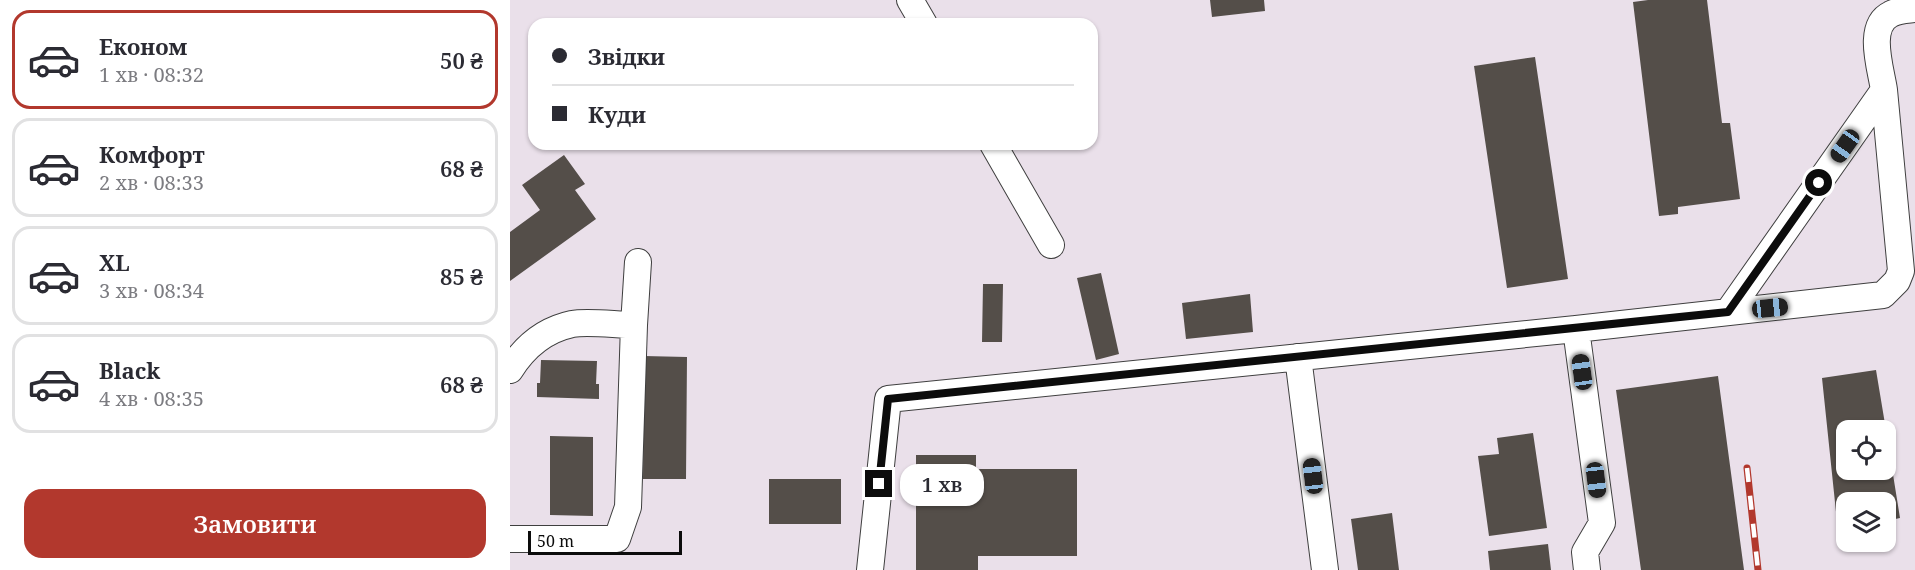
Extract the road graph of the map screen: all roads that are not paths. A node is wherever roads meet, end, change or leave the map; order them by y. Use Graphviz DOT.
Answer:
graph roads {
  1 [pos="910,0"];
  2 [pos="1915,9"];
  3 [pos="920,18"];
  4 [pos="1884,90"];
  5 [pos="997,150"];
  6 [pos="1052,245"];
  7 [pos="638,261"];
  8 [pos="1728,312"];
  9 [pos="634,325"];
  10 [pos="1576,329"];
  11 [pos="1298,357"];
  12 [pos="510,370"];
  13 [pos="510,538"];
  14 [pos="870,570"];
  15 [pos="1325,570"];
  16 [pos="1587,570"];
  1 -- 3 [label="lane"];
  2 -- 4 [label="lane"];
  4 -- 8 [label="lane"];
  4 -- 8 [label="lane"];
  5 -- 6 [label="lane"];
  7 -- 9 [label="lane"];
  8 -- 10 [label="lane"];
  9 -- 12 [label="lane"];
  9 -- 13 [label="lane"];
  10 -- 11 [label="lane"];
  10 -- 16 [label="lane"];
  11 -- 14 [label="lane"];
  11 -- 15 [label="lane"];
}
